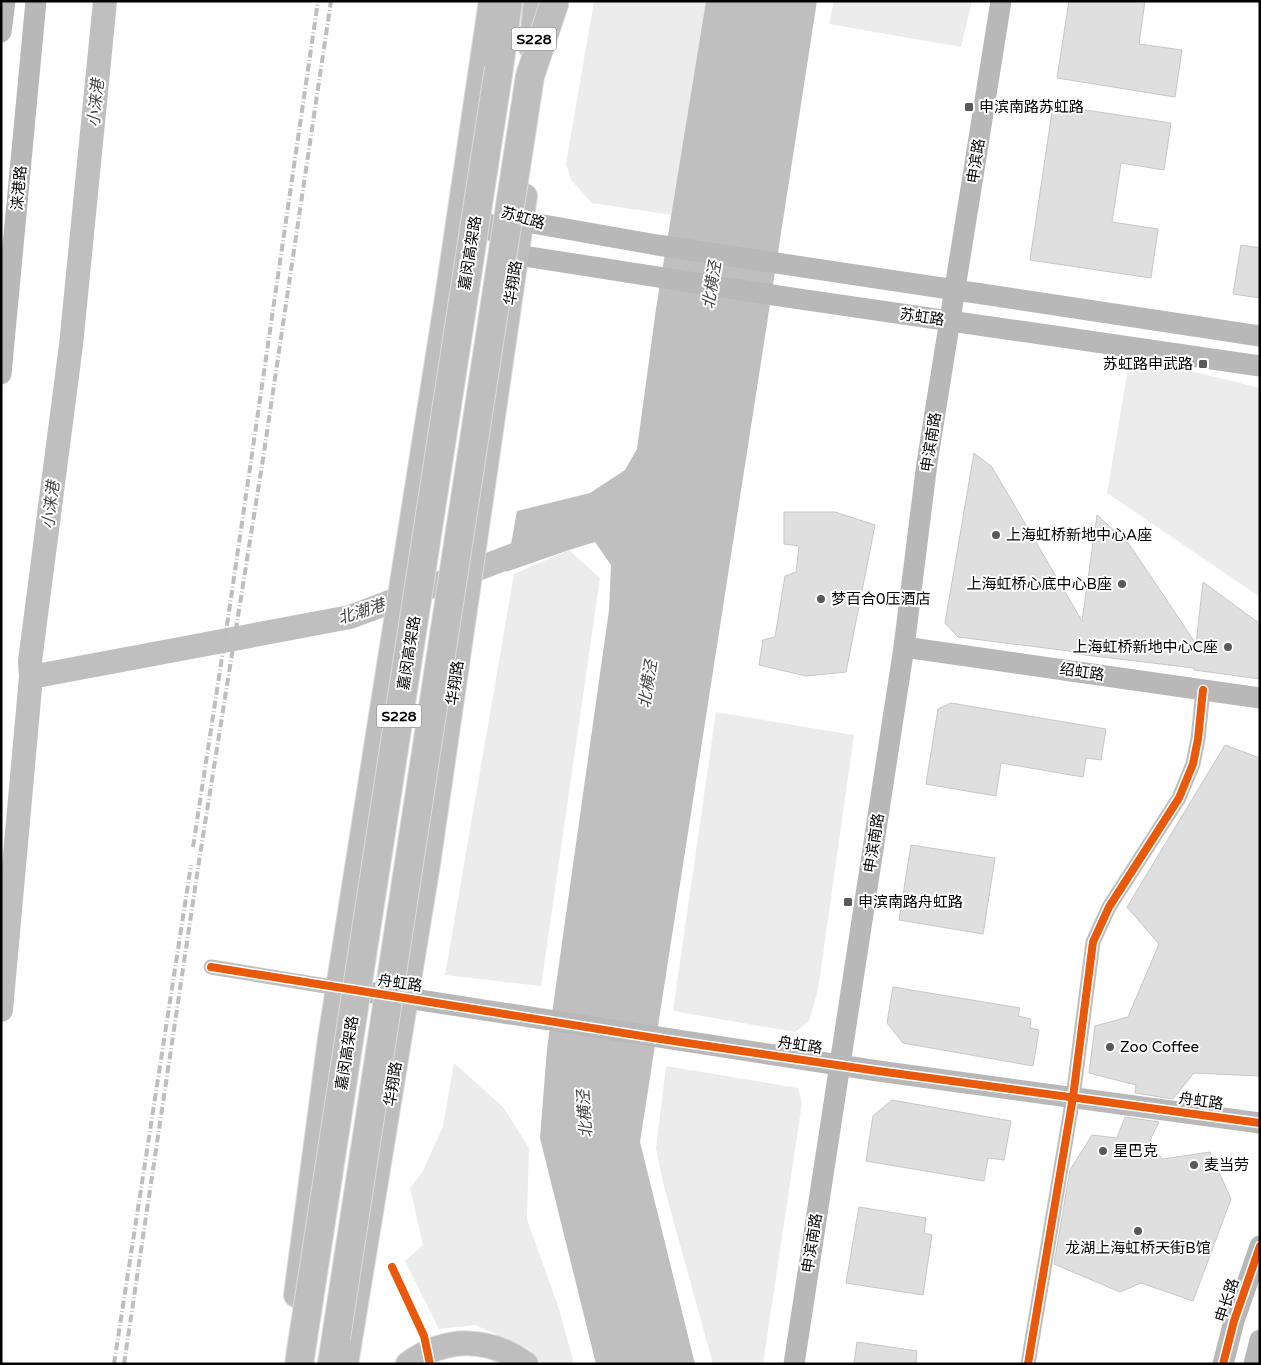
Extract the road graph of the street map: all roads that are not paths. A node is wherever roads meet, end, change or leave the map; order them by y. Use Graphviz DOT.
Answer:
graph roads {
  1 [pos="5,1"];
  2 [pos="36,1"];
  3 [pos="491,1"];
  4 [pos="498,1"];
  5 [pos="508,1"];
  6 [pos="538,1"];
  7 [pos="554,1"];
  8 [pos="1001,1"];
  9 [pos="1,32"];
  10 [pos="499,68"];
  11 [pos="530,76"];
  12 [pos="462,197"];
  13 [pos="522,221"];
  14 [pos="517,255"];
  15 [pos="956,289"];
  16 [pos="950,322"];
  17 [pos="1260,336"];
  18 [pos="1260,366"];
  19 [pos="1,374"];
  20 [pos="904,646"];
  21 [pos="1204,690"];
  22 [pos="1260,698"];
  23 [pos="211,966"];
  24 [pos="338,988"];
  25 [pos="407,997"];
  26 [pos="840,1065"];
  27 [pos="1073,1097"];
  28 [pos="1260,1123"];
  29 [pos="1260,1246"];
  30 [pos="1260,1340"];
  31 [pos="335,1355"];
  32 [pos="286,1364"];
  33 [pos="299,1364"];
  34 [pos="346,1364"];
  35 [pos="408,1364"];
  36 [pos="526,1364"];
  37 [pos="794,1364"];
  38 [pos="1028,1364"];
  39 [pos="1223,1364"];
  40 [pos="1254,1364"];
  1 -- 9 [label="main road"];
  2 -- 19 [label="main road, 涞港路"];
  3 -- 12 [label="main road"];
  4 -- 10 [label="highway"];
  5 -- 10 [label="highway, 嘉闵高架路 / S228"];
  6 -- 11 [label="highway, S228, bridge"];
  7 -- 11 [label="highway, bridge"];
  7 -- 13 [label="main road, 华翔路"];
  8 -- 15 [label="main road, 申滨路"];
  10 -- 33 [label="highway, 嘉闵高架路 / S228, bridge"];
  11 -- 31 [label="highway, S228, bridge"];
  12 -- 13 [label="main road, 苏虹路"];
  12 -- 14 [label="main road, 苏虹路"];
  12 -- 24 [label="main road"];
  13 -- 14 [label="main road, 华翔路"];
  13 -- 15 [label="main road, 苏虹路"];
  14 -- 16 [label="main road, 苏虹路"];
  14 -- 25 [label="main road, 华翔路"];
  15 -- 16 [label="main road, 申滨路"];
  15 -- 17 [label="main road, 苏虹路"];
  16 -- 18 [label="main road, 苏虹路"];
  16 -- 20 [label="main road, 申滨南路"];
  20 -- 21 [label="main road, 绍虹路"];
  20 -- 26 [label="main road, 申滨南路"];
  21 -- 22 [label="main road, 绍虹路"];
  21 -- 27 [label="street"];
  23 -- 24 [label="street"];
  24 -- 25 [label="main road, 舟虹路"];
  24 -- 32 [label="main road"];
  25 -- 26 [label="main road, 舟虹路"];
  25 -- 34 [label="main road, 华翔路"];
  26 -- 27 [label="main road, 舟虹路"];
  26 -- 37 [label="main road, 申滨南路"];
  27 -- 28 [label="main road, 舟虹路"];
  27 -- 38 [label="street"];
  29 -- 39 [label="main road, 申长路"];
  30 -- 40 [label="main road"];
  35 -- 36 [label="main road"];
}
